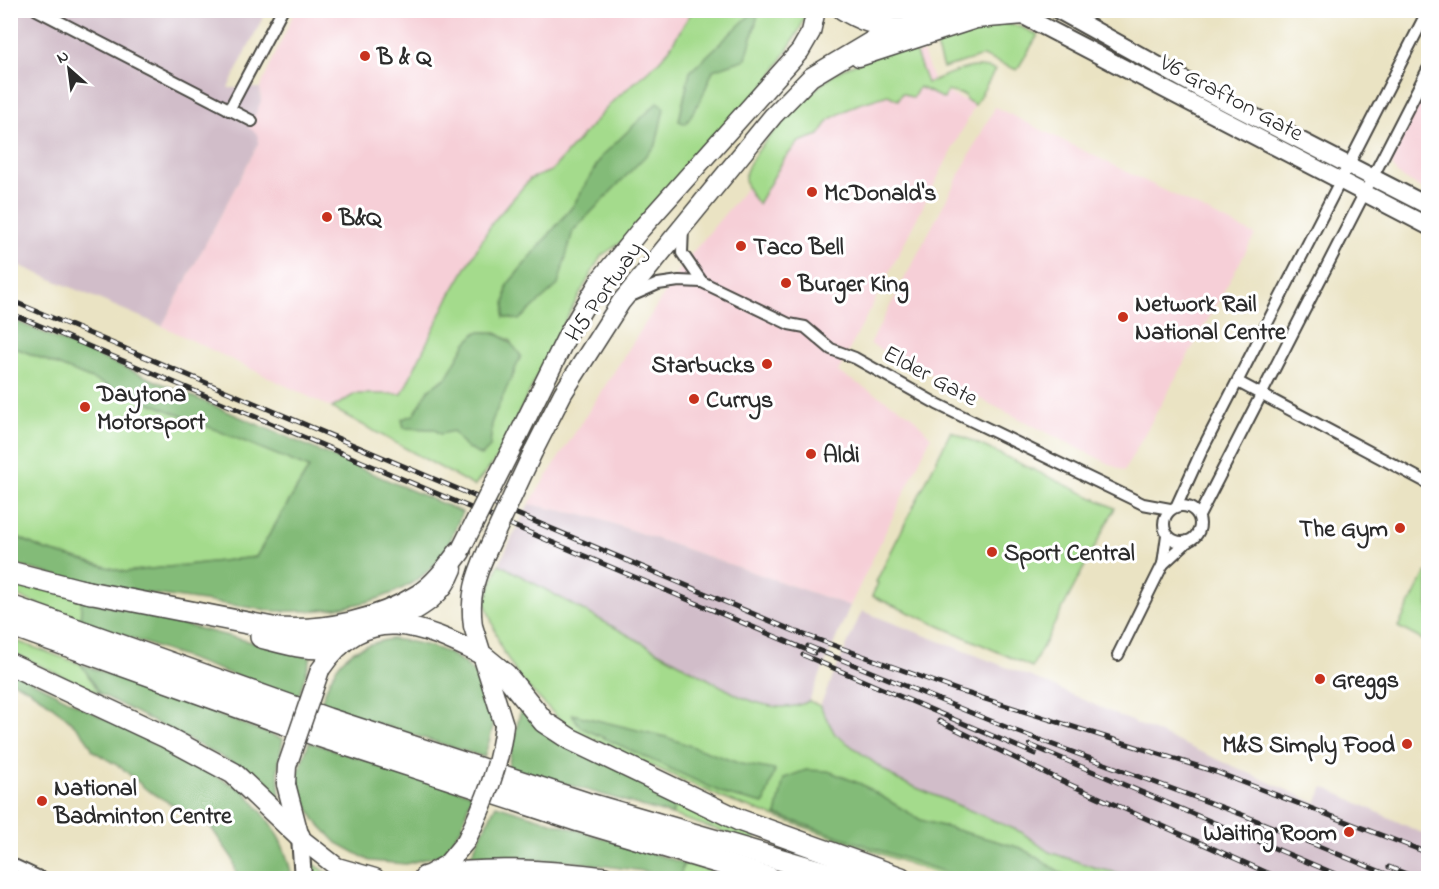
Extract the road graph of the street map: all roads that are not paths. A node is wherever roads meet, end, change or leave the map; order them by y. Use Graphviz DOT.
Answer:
graph roads {
  1 [pos="37,10"];
  2 [pos="282,10"];
  3 [pos="816,10"];
  4 [pos="842,10"];
  5 [pos="1058,10"];
  6 [pos="1428,10"];
  7 [pos="1019,13"];
  8 [pos="941,19"];
  9 [pos="904,31"];
  10 [pos="1428,69"];
  11 [pos="229,110"];
  12 [pos="252,121"];
  13 [pos="1348,165"];
  14 [pos="1374,178"];
  15 [pos="1340,180"];
  16 [pos="1365,194"];
  17 [pos="1426,204"];
  18 [pos="1421,223"];
  19 [pos="683,224"];
  20 [pos="702,282"];
  21 [pos="621,302"];
  22 [pos="1238,382"];
  23 [pos="1263,394"];
  24 [pos="1428,483"];
  25 [pos="1143,504"];
  26 [pos="1173,507"];
  27 [pos="1199,516"];
  28 [pos="1165,531"];
  29 [pos="1188,541"];
  30 [pos="460,551"];
  31 [pos="1163,564"];
  32 [pos="10,572"];
  33 [pos="78,590"];
  34 [pos="10,606"];
  35 [pos="10,625"];
  36 [pos="389,625"];
  37 [pos="339,645"];
  38 [pos="1118,655"];
  39 [pos="484,656"];
  40 [pos="10,664"];
  41 [pos="300,837"];
  42 [pos="10,863"];
  43 [pos="422,878"];
  44 [pos="42,879"];
  45 [pos="303,879"];
  46 [pos="375,879"];
  47 [pos="604,879"];
  48 [pos="770,879"];
  49 [pos="844,879"];
  50 [pos="901,879"];
  1 -- 11 [label="street"];
  2 -- 11 [label="street"];
  3 -- 30 [label="main road, H5 Portway, bridge"];
  4 -- 9 [label="main road"];
  5 -- 13 [label="street, V6 Grafton Gate"];
  6 -- 13 [label="street"];
  7 -- 8 [label="main road, H5 Portway"];
  7 -- 15 [label="street, V6 Grafton Gate"];
  8 -- 9 [label="main road, H5 Portway"];
  9 -- 19 [label="main road, H5 Portway"];
  10 -- 14 [label="street"];
  11 -- 12 [label="street"];
  13 -- 14 [label="street, V6 Grafton Gate"];
  13 -- 15 [label="street"];
  14 -- 16 [label="street"];
  14 -- 17 [label="street, V6 Grafton Gate"];
  15 -- 16 [label="street, V6 Grafton Gate"];
  15 -- 22 [label="street"];
  16 -- 18 [label="street, V6 Grafton Gate"];
  16 -- 23 [label="street"];
  19 -- 20 [label="street, Elder Gate"];
  19 -- 21 [label="main road, H5 Portway"];
  20 -- 21 [label="street, Elder Gate"];
  20 -- 25 [label="street, Elder Gate"];
  21 -- 39 [label="main road, H5 Portway, bridge"];
  22 -- 23 [label="street"];
  22 -- 26 [label="street"];
  23 -- 24 [label="street"];
  23 -- 27 [label="street"];
  25 -- 26 [label="street, Elder Gate"];
  25 -- 28 [label="street, Elder Gate"];
  26 -- 27 [label="street"];
  26 -- 28 [label="street"];
  27 -- 29 [label="street"];
  28 -- 29 [label="street"];
  28 -- 31 [label="street"];
  29 -- 31 [label="street"];
  30 -- 33 [label="highway"];
  30 -- 36 [label="main road, H5 Portway"];
  31 -- 38 [label="street"];
  32 -- 33 [label="highway"];
  33 -- 37 [label="highway"];
  34 -- 49 [label="highway"];
  35 -- 48 [label="highway"];
  36 -- 37 [label="main road"];
  36 -- 39 [label="main road"];
  37 -- 41 [label="main road, bridge"];
  39 -- 43 [label="main road, H5 Portway, bridge"];
  39 -- 50 [label="highway"];
  40 -- 41 [label="highway"];
  41 -- 45 [label="street"];
  41 -- 46 [label="main road"];
  42 -- 44 [label="street"];
  43 -- 47 [label="highway"];
}
